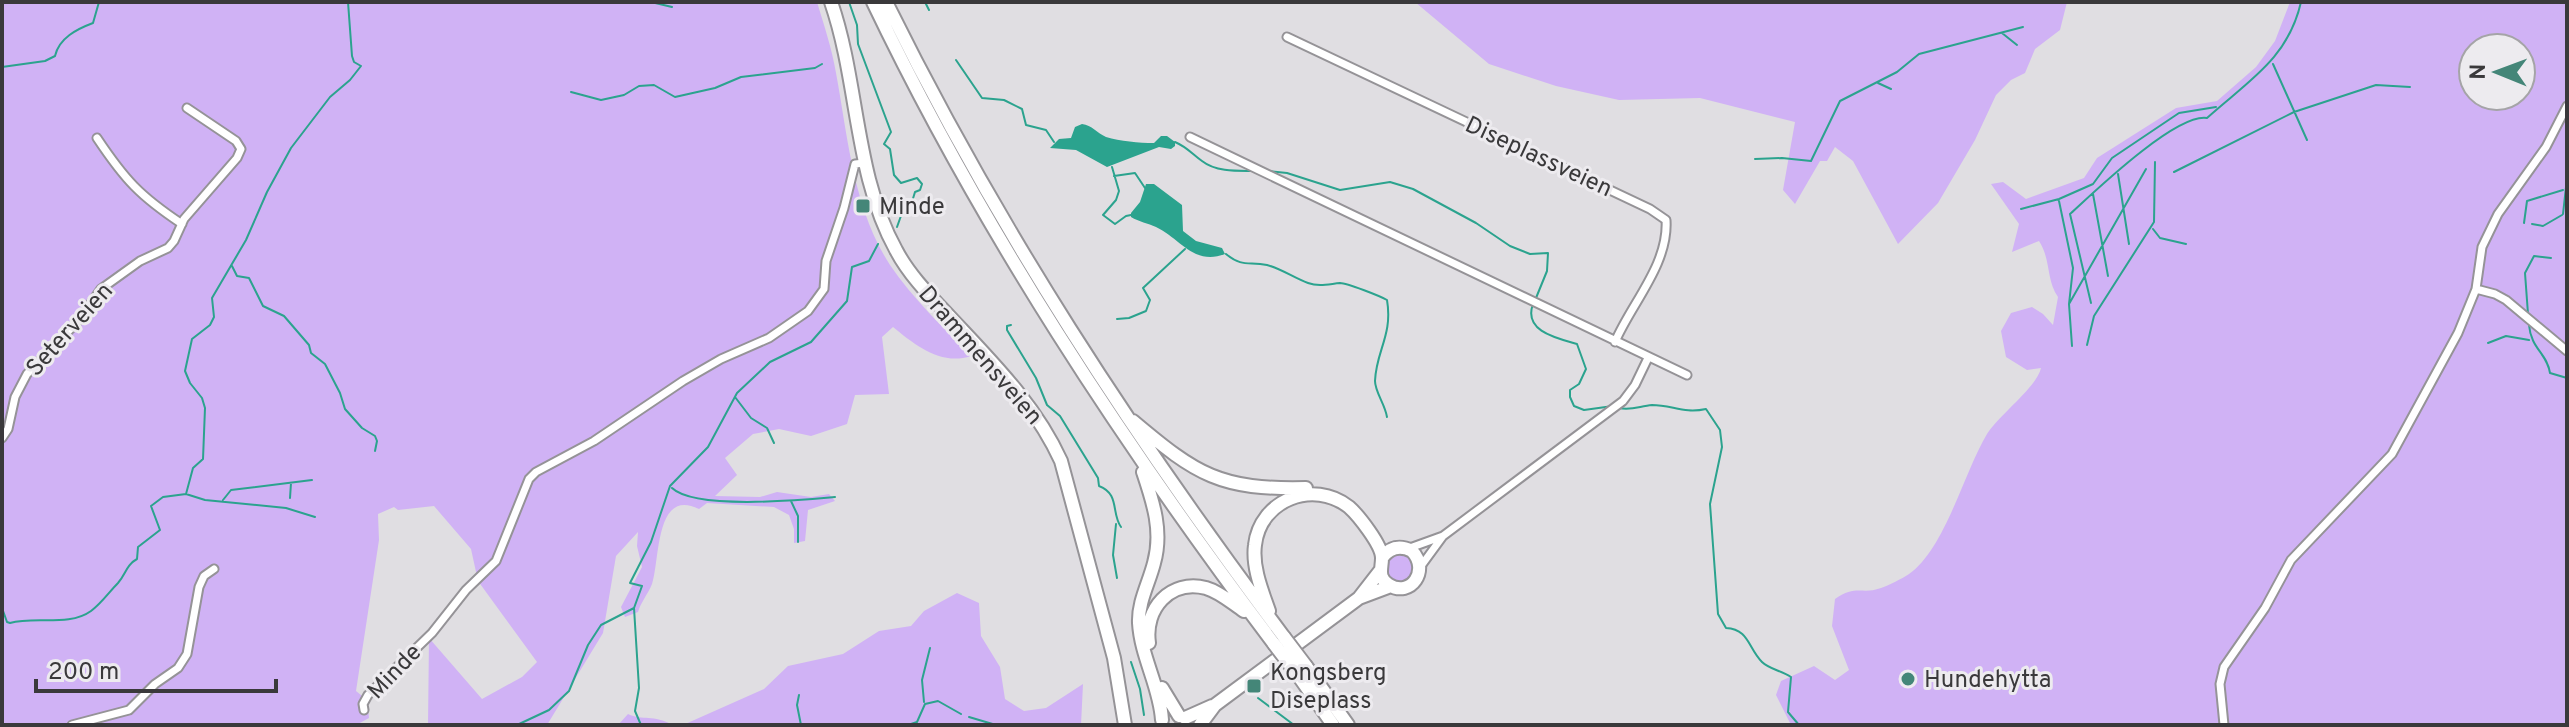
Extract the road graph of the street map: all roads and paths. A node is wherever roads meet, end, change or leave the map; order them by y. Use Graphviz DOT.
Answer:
graph roads {
  1 [pos="831,2"];
  2 [pos="873,2"];
  3 [pos="886,2"];
  4 [pos="1287,37"];
  5 [pos="2567,106"];
  6 [pos="187,108"];
  7 [pos="1190,137"];
  8 [pos="97,138"];
  9 [pos="860,163"];
  10 [pos="182,224"];
  11 [pos="2476,289"];
  12 [pos="1615,342"];
  13 [pos="2567,351"];
  14 [pos="1648,358"];
  15 [pos="1687,375"];
  16 [pos="1121,411"];
  17 [pos="2,438"];
  18 [pos="1139,457"];
  19 [pos="1443,536"];
  20 [pos="1402,548"];
  21 [pos="1381,564"];
  22 [pos="1420,567"];
  23 [pos="214,569"];
  24 [pos="1391,586"];
  25 [pos="1359,598"];
  26 [pos="1256,620"];
  27 [pos="1274,623"];
  28 [pos="1279,640"];
  29 [pos="1304,674"];
  30 [pos="1215,705"];
  31 [pos="364,710"];
  32 [pos="1185,719"];
  33 [pos="1125,721"];
  34 [pos="1160,723"];
  35 [pos="72,725"];
  36 [pos="1200,725"];
  37 [pos="1333,725"];
  38 [pos="1348,725"];
  39 [pos="2224,725"];
  1 -- 9 [label="main road, Drammensveien"];
  2 -- 18 [label="main road"];
  3 -- 16 [label="main road"];
  4 -- 12 [label="street, Diseplassveien"];
  5 -- 11 [label="street"];
  6 -- 10 [label="street, Seterveien"];
  7 -- 12 [label="street"];
  8 -- 10 [label="street"];
  9 -- 31 [label="street, Minde"];
  9 -- 33 [label="main road, Drammensveien"];
  10 -- 17 [label="street, Seterveien"];
  11 -- 13 [label="street"];
  11 -- 39 [label="street"];
  12 -- 14 [label="street"];
  14 -- 15 [label="street"];
  14 -- 19 [label="street"];
  16 -- 20 [label="main road"];
  16 -- 27 [label="main road"];
  18 -- 26 [label="main road"];
  18 -- 34 [label="main road"];
  19 -- 20 [label="street"];
  19 -- 22 [label="street"];
  20 -- 21 [label="main road"];
  20 -- 22 [label="main road"];
  21 -- 24 [label="main road"];
  21 -- 25 [label="main road"];
  21 -- 27 [label="main road"];
  22 -- 24 [label="main road"];
  23 -- 35 [label="street"];
  24 -- 25 [label="main road"];
  25 -- 30 [label="main road"];
  26 -- 28 [label="main road"];
  26 -- 32 [label="main road"];
  27 -- 28 [label="main road"];
  28 -- 29 [label="main road, bridge"];
  29 -- 37 [label="main road"];
  29 -- 38 [label="main road"];
  30 -- 32 [label="main road"];
  30 -- 36 [label="main road"];
  32 -- 34 [label="main road"];
}
